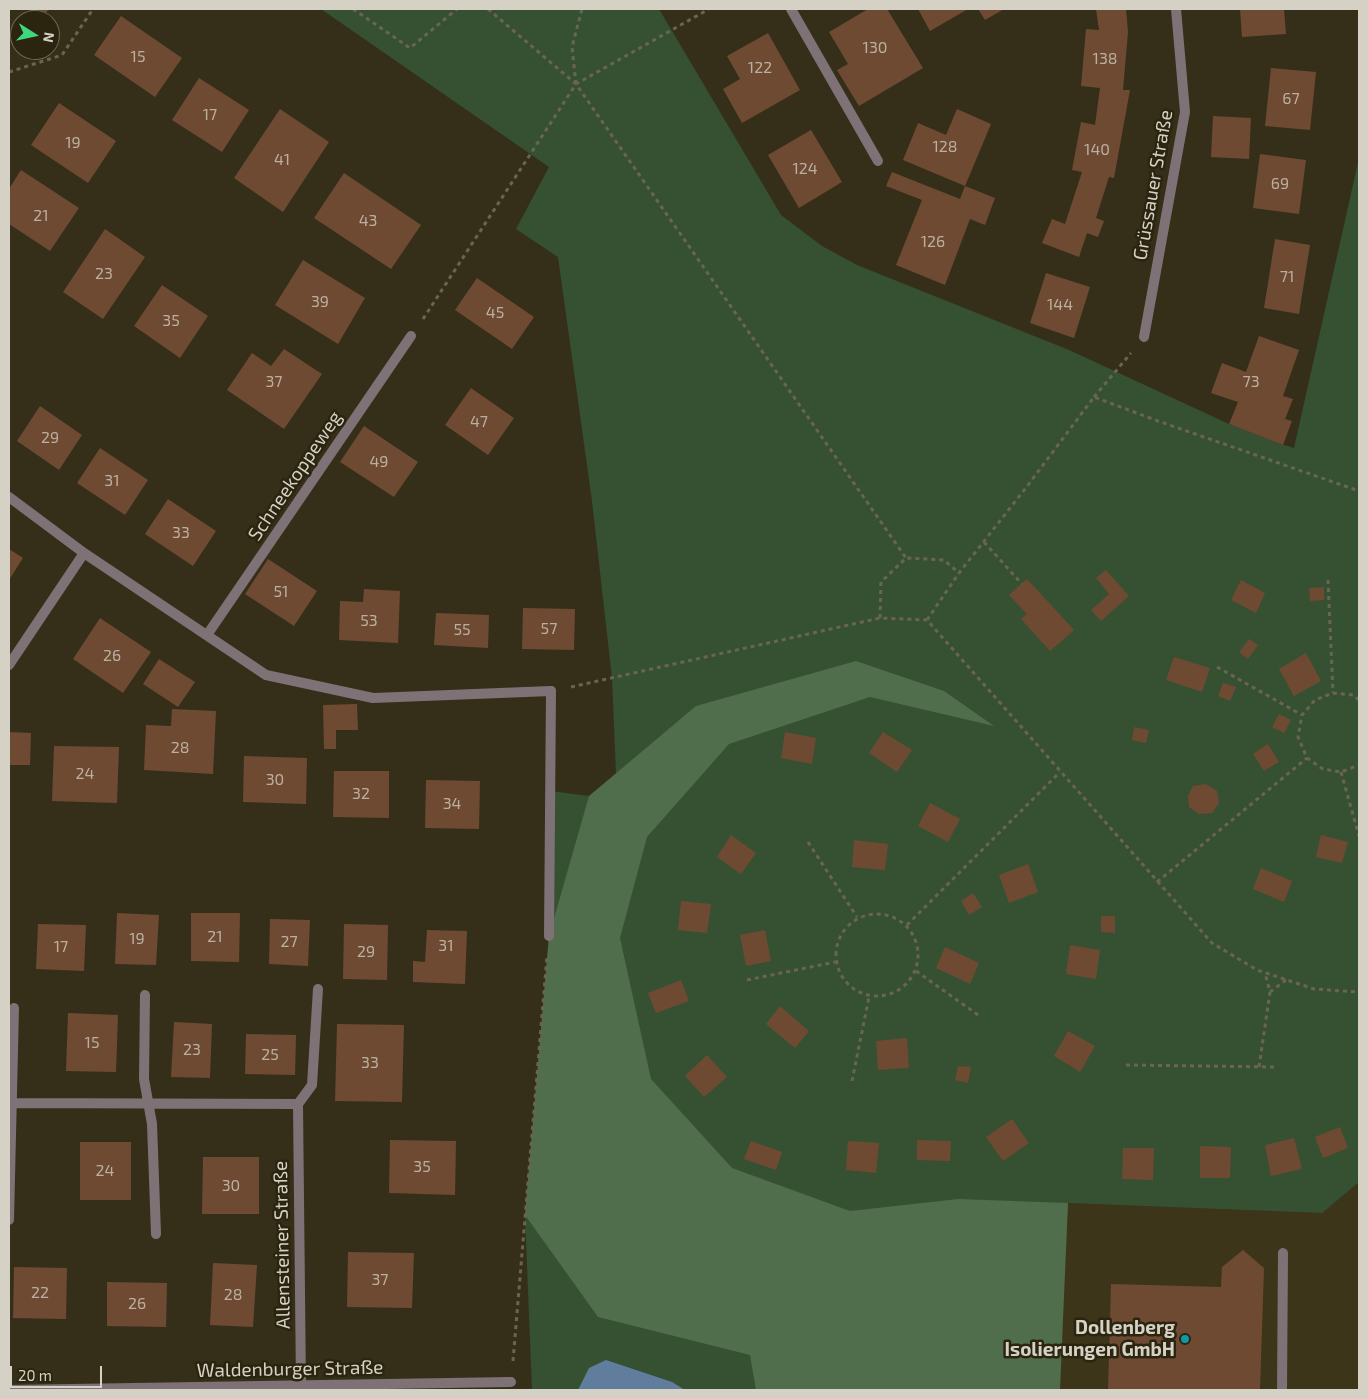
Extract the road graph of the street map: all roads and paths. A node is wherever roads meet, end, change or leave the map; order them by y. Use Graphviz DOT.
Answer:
graph roads {
  1 [pos="93,9"];
  2 [pos="352,9"];
  3 [pos="457,9"];
  4 [pos="488,9"];
  5 [pos="582,9"];
  6 [pos="709,9"];
  7 [pos="791,9"];
  8 [pos="1176,9"];
  9 [pos="9,72"];
  10 [pos="576,84"];
  11 [pos="878,161"];
  12 [pos="411,336"];
  13 [pos="1144,337"];
  14 [pos="1094,397"];
  15 [pos="1359,491"];
  16 [pos="9,497"];
  17 [pos="984,542"];
  18 [pos="84,553"];
  19 [pos="906,558"];
  20 [pos="959,573"];
  21 [pos="1328,580"];
  22 [pos="1022,584"];
  23 [pos="880,618"];
  24 [pos="927,620"];
  25 [pos="207,635"];
  26 [pos="9,665"];
  27 [pos="1216,667"];
  28 [pos="551,691"];
  29 [pos="1334,693"];
  30 [pos="1359,700"];
  31 [pos="1302,715"];
  32 [pos="1307,758"];
  33 [pos="1359,765"];
  34 [pos="1060,772"];
  35 [pos="1342,772"];
  36 [pos="1359,836"];
  37 [pos="808,842"];
  38 [pos="1157,882"];
  39 [pos="857,917"];
  40 [pos="907,924"];
  41 [pos="549,936"];
  42 [pos="835,962"];
  43 [pos="916,971"];
  44 [pos="1265,972"];
  45 [pos="747,980"];
  46 [pos="1286,980"];
  47 [pos="318,989"];
  48 [pos="1270,992"];
  49 [pos="1359,992"];
  50 [pos="145,995"];
  51 [pos="869,996"];
  52 [pos="14,1008"];
  53 [pos="981,1017"];
  54 [pos="1126,1064"];
  55 [pos="1259,1067"];
  56 [pos="1275,1068"];
  57 [pos="852,1081"];
  58 [pos="10,1103"];
  59 [pos="148,1103"];
  60 [pos="298,1104"];
  61 [pos="9,1220"];
  62 [pos="156,1234"];
  63 [pos="1283,1253"];
  64 [pos="511,1382"];
  65 [pos="301,1386"];
  66 [pos="9,1390"];
  67 [pos="1282,1390"];
  1 -- 9 [label="path"];
  2 -- 3 [label="path"];
  4 -- 10 [label="path"];
  5 -- 10 [label="path"];
  6 -- 10 [label="path"];
  7 -- 11 [label="street"];
  8 -- 13 [label="street, Grüssauer Straße"];
  10 -- 12 [label="path"];
  10 -- 19 [label="path"];
  12 -- 25 [label="street, Schneekoppeweg"];
  13 -- 14 [label="path"];
  14 -- 15 [label="path"];
  14 -- 17 [label="path"];
  16 -- 18 [label="street"];
  17 -- 20 [label="path"];
  17 -- 22 [label="path"];
  18 -- 25 [label="street"];
  18 -- 26 [label="street"];
  19 -- 20 [label="path"];
  19 -- 23 [label="path"];
  20 -- 24 [label="path"];
  21 -- 29 [label="path"];
  23 -- 24 [label="path"];
  23 -- 28 [label="path"];
  24 -- 34 [label="path"];
  25 -- 28 [label="street"];
  27 -- 31 [label="path"];
  28 -- 41 [label="street"];
  29 -- 30 [label="path"];
  29 -- 31 [label="path"];
  31 -- 32 [label="path"];
  32 -- 35 [label="path"];
  32 -- 38 [label="path"];
  33 -- 35 [label="path"];
  34 -- 38 [label="path"];
  34 -- 40 [label="path"];
  35 -- 36 [label="path"];
  37 -- 39 [label="path"];
  38 -- 44 [label="path"];
  39 -- 40 [label="path"];
  39 -- 42 [label="path"];
  40 -- 43 [label="path"];
  41 -- 64 [label="path"];
  42 -- 45 [label="path"];
  42 -- 51 [label="path"];
  43 -- 51 [label="path"];
  43 -- 53 [label="path"];
  44 -- 46 [label="path"];
  44 -- 48 [label="path"];
  46 -- 48 [label="path"];
  46 -- 49 [label="path"];
  47 -- 60 [label="street"];
  48 -- 55 [label="path"];
  50 -- 59 [label="street"];
  51 -- 57 [label="path"];
  52 -- 58 [label="street"];
  54 -- 55 [label="path"];
  55 -- 56 [label="path"];
  58 -- 59 [label="street"];
  58 -- 61 [label="street"];
  59 -- 60 [label="street"];
  59 -- 62 [label="street"];
  60 -- 65 [label="street, Allensteiner Straße"];
  63 -- 67 [label="street"];
  64 -- 65 [label="street, Waldenburger Straße"];
  65 -- 66 [label="street, Waldenburger Straße"];
}
